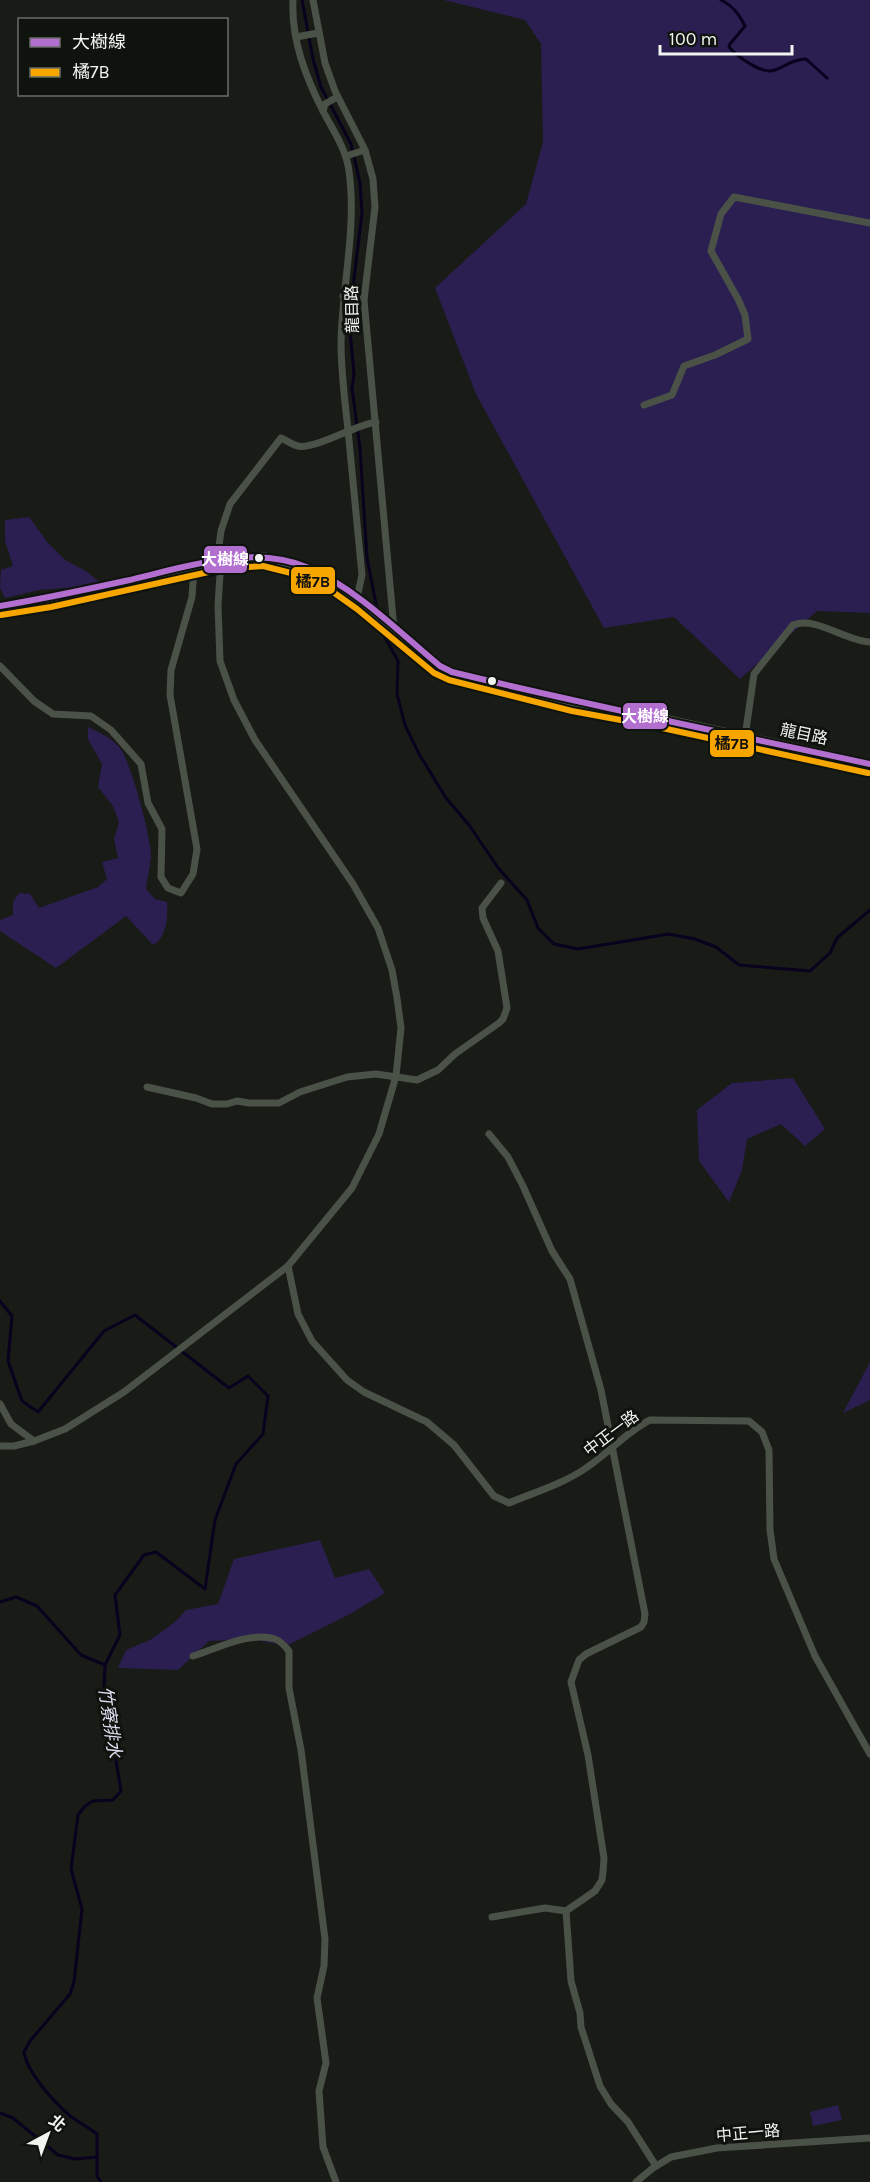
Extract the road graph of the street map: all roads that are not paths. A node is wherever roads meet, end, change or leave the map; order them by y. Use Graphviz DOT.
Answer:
graph roads {
  1 [pos="293,0"];
  2 [pos="313,0"];
  3 [pos="316,33"];
  4 [pos="298,37"];
  5 [pos="336,98"];
  6 [pos="324,108"];
  7 [pos="363,151"];
  8 [pos="348,155"];
  9 [pos="870,224"];
  10 [pos="344,296"];
  11 [pos="361,300"];
  12 [pos="644,405"];
  13 [pos="372,423"];
  14 [pos="351,429"];
  15 [pos="221,560"];
  16 [pos="194,568"];
  17 [pos="360,600"];
  18 [pos="0,606"];
  19 [pos="394,629"];
  20 [pos="870,642"];
  21 [pos="0,666"];
  22 [pos="745,737"];
  23 [pos="870,764"];
  24 [pos="501,883"];
  25 [pos="396,1076"];
  26 [pos="147,1087"];
  27 [pos="489,1134"];
  28 [pos="288,1266"];
  29 [pos="0,1404"];
  30 [pos="34,1441"];
  31 [pos="0,1446"];
  32 [pos="612,1448"];
  33 [pos="193,1656"];
  34 [pos="870,1754"];
  35 [pos="566,1911"];
  36 [pos="492,1917"];
  37 [pos="870,2138"];
  38 [pos="656,2166"];
  39 [pos="336,2182"];
  40 [pos="636,2182"];
  1 -- 4 [label="street, 龍目路"];
  2 -- 3 [label="street, 龍目路"];
  3 -- 4 [label="street"];
  3 -- 5 [label="street, 龍目路"];
  4 -- 6 [label="street, 龍目路"];
  5 -- 6 [label="street"];
  5 -- 7 [label="street, 龍目路"];
  6 -- 8 [label="street, 龍目路"];
  7 -- 8 [label="street"];
  7 -- 11 [label="street, 龍目路"];
  8 -- 10 [label="street, 龍目路"];
  9 -- 12 [label="street"];
  10 -- 11 [label="street"];
  10 -- 14 [label="street, 龍目路"];
  11 -- 13 [label="street, 龍目路"];
  13 -- 14 [label="street"];
  13 -- 19 [label="street, 龍目路"];
  14 -- 15 [label="street"];
  14 -- 17 [label="street, 龍目路"];
  15 -- 16 [label="street"];
  15 -- 17 [label="street"];
  15 -- 25 [label="street"];
  16 -- 18 [label="street"];
  16 -- 21 [label="street"];
  17 -- 19 [label="street, 龍目路"];
  19 -- 22 [label="street, 龍目路"];
  20 -- 22 [label="street"];
  22 -- 23 [label="street, 龍目路"];
  24 -- 25 [label="street"];
  25 -- 26 [label="street"];
  25 -- 28 [label="street"];
  27 -- 32 [label="street"];
  28 -- 30 [label="street"];
  28 -- 32 [label="street, 中正一路"];
  29 -- 30 [label="street"];
  30 -- 31 [label="street"];
  32 -- 34 [label="street, 中正一路"];
  32 -- 35 [label="street"];
  33 -- 39 [label="street"];
  35 -- 36 [label="street"];
  35 -- 38 [label="street"];
  37 -- 38 [label="street, 中正一路"];
  38 -- 40 [label="street, 中正一路"];
}
